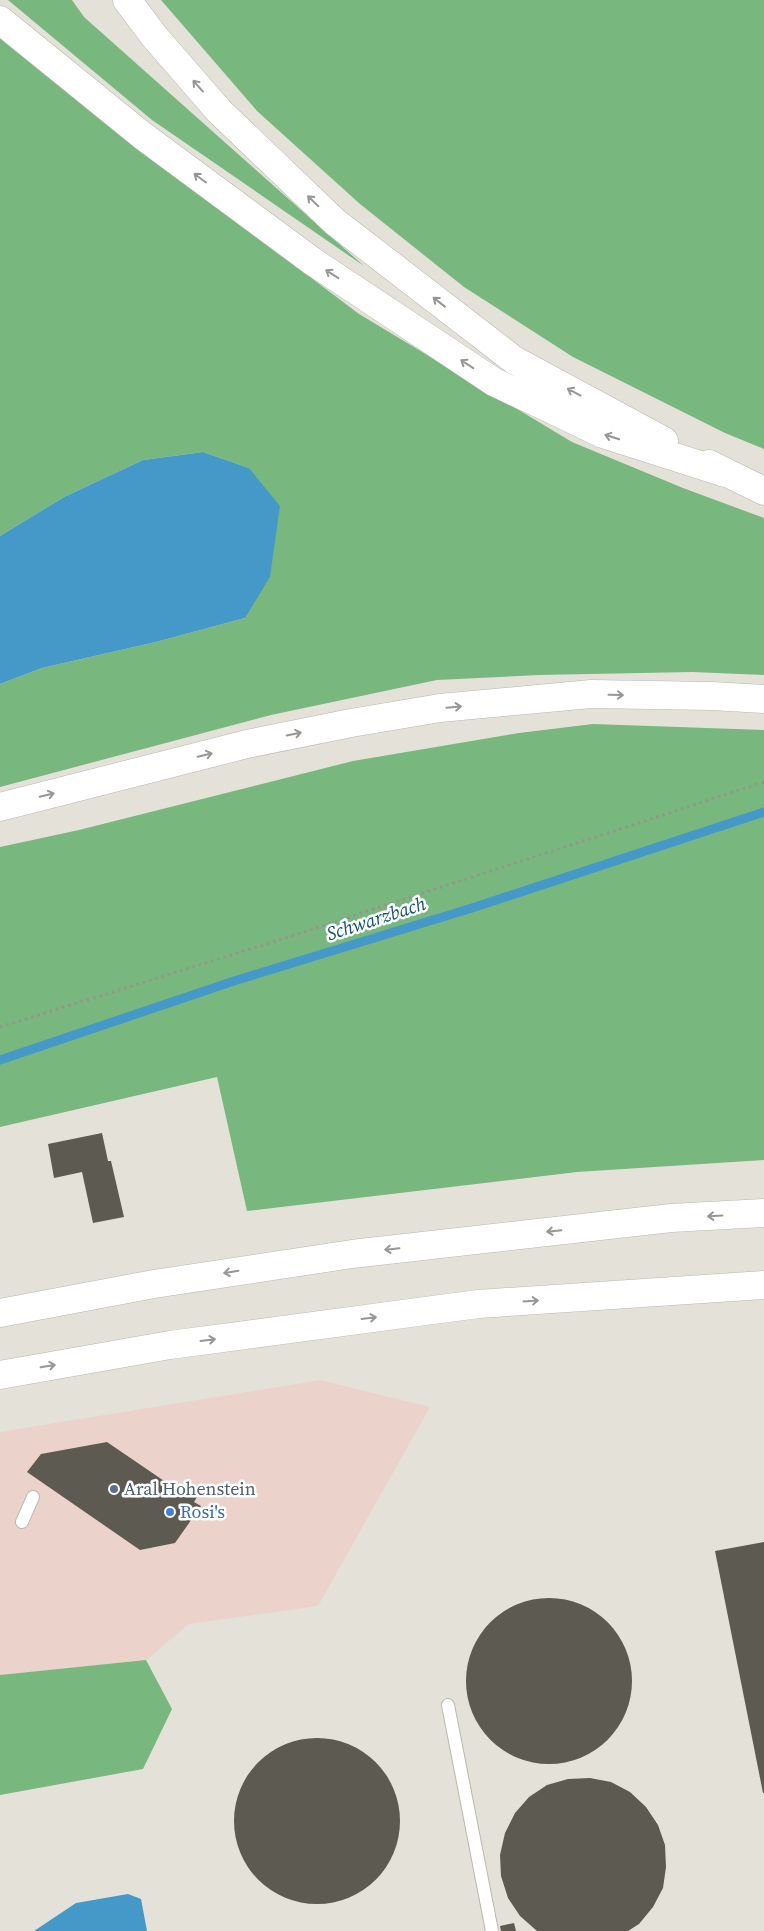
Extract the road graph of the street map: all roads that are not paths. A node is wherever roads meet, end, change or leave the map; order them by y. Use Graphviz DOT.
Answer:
graph roads {
  1 [pos="127,0"];
  2 [pos="0,20"];
  3 [pos="725,473"];
  4 [pos="764,491"];
  5 [pos="764,699"];
  6 [pos="0,807"];
  7 [pos="764,1213"];
  8 [pos="764,1285"];
  9 [pos="0,1313"];
  10 [pos="0,1375"];
  11 [pos="33,1497"];
  12 [pos="22,1522"];
  13 [pos="448,1705"];
  14 [pos="492,1931"];
  3 -- 1 [label="highway, one-way"];
  3 -- 2 [label="highway, one-way"];
  3 -- 4 [label="highway"];
  6 -- 5 [label="highway, one-way"];
  7 -- 9 [label="highway, one-way"];
  10 -- 8 [label="highway, one-way"];
  11 -- 12 [label="lane"];
  13 -- 14 [label="lane"];
}
